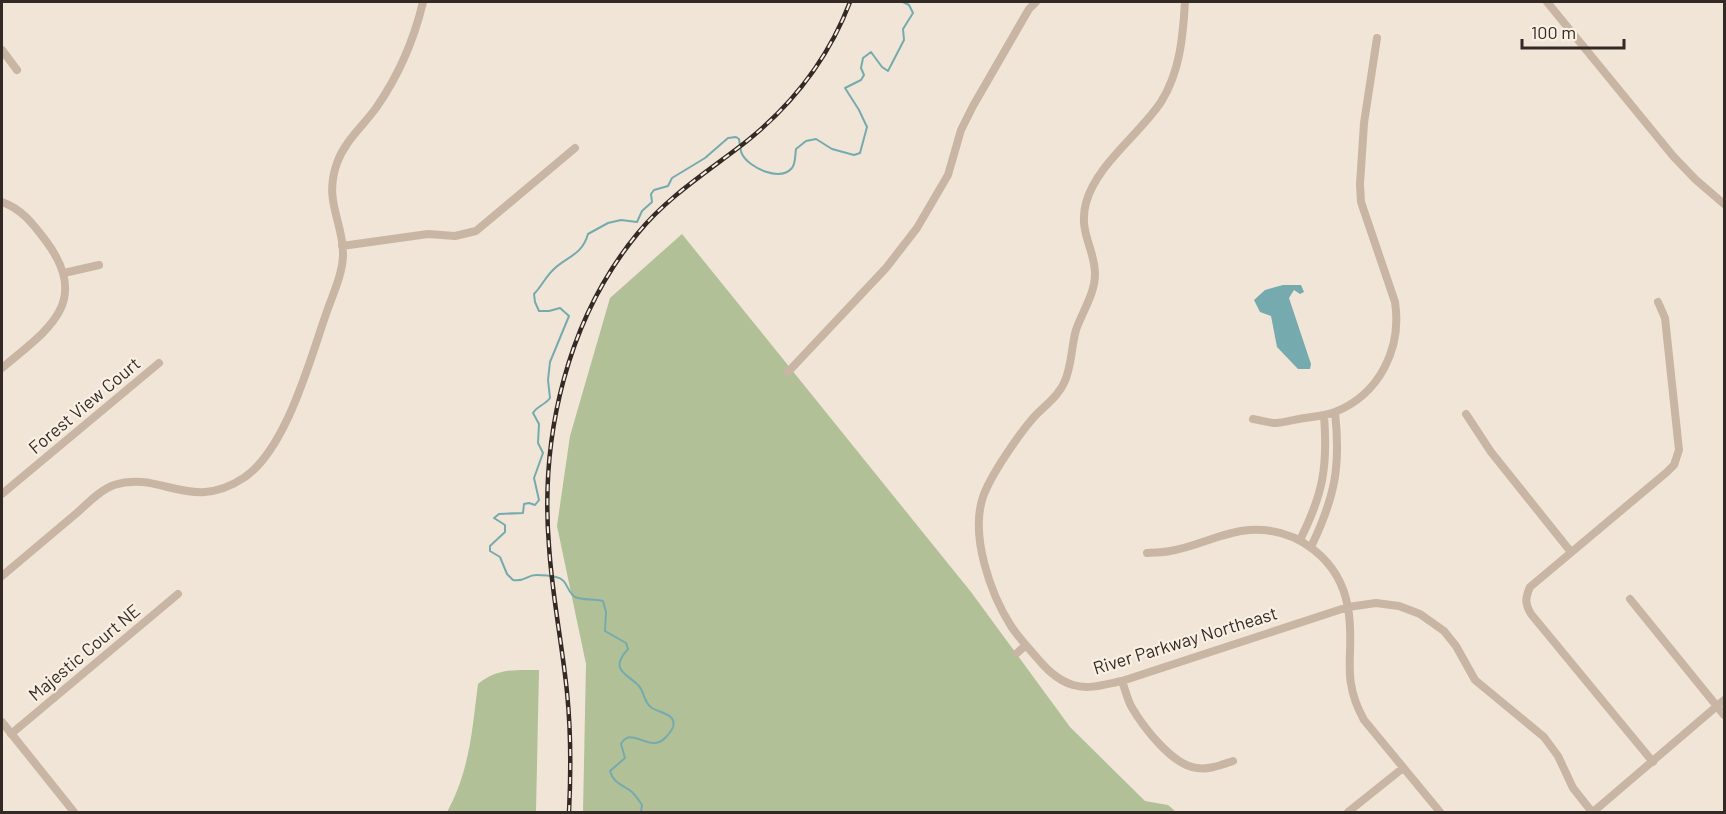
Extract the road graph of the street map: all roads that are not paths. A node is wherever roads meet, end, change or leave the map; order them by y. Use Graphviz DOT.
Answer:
graph roads {
  1 [pos="423,2"];
  2 [pos="1036,2"];
  3 [pos="1185,2"];
  4 [pos="1547,2"];
  5 [pos="1377,38"];
  6 [pos="2,50"];
  7 [pos="17,70"];
  8 [pos="575,148"];
  9 [pos="2,202"];
  10 [pos="1725,204"];
  11 [pos="342,246"];
  12 [pos="99,265"];
  13 [pos="64,273"];
  14 [pos="1658,302"];
  15 [pos="159,363"];
  16 [pos="2,368"];
  17 [pos="788,372"];
  18 [pos="1335,412"];
  19 [pos="1466,414"];
  20 [pos="1324,416"];
  21 [pos="1253,419"];
  22 [pos="2,494"];
  23 [pos="1300,540"];
  24 [pos="1311,547"];
  25 [pos="1571,552"];
  26 [pos="1147,553"];
  27 [pos="2,576"];
  28 [pos="178,594"];
  29 [pos="1630,599"];
  30 [pos="1348,607"];
  31 [pos="1026,645"];
  32 [pos="1017,652"];
  33 [pos="1122,681"];
  34 [pos="1721,703"];
  35 [pos="1725,715"];
  36 [pos="2,722"];
  37 [pos="11,734"];
  38 [pos="1233,761"];
  39 [pos="1653,762"];
  40 [pos="1403,768"];
  41 [pos="74,813"];
  42 [pos="1348,813"];
  43 [pos="1440,813"];
  44 [pos="1593,813"];
  1 -- 11 [label="street"];
  2 -- 17 [label="street"];
  3 -- 31 [label="street, River Parkway Northeast"];
  4 -- 10 [label="street"];
  5 -- 18 [label="street"];
  6 -- 7 [label="street"];
  8 -- 11 [label="street"];
  9 -- 13 [label="street"];
  11 -- 27 [label="street"];
  12 -- 13 [label="street"];
  13 -- 16 [label="street"];
  14 -- 25 [label="street"];
  15 -- 22 [label="street, Forest View Court"];
  18 -- 20 [label="street"];
  18 -- 24 [label="street"];
  19 -- 25 [label="street"];
  20 -- 21 [label="street"];
  20 -- 23 [label="street"];
  23 -- 24 [label="street"];
  23 -- 26 [label="street"];
  24 -- 30 [label="street"];
  25 -- 39 [label="street"];
  28 -- 37 [label="street, Majestic Court NE"];
  29 -- 34 [label="street"];
  30 -- 33 [label="street, River Parkway Northeast"];
  30 -- 40 [label="street"];
  30 -- 44 [label="street, River Parkway Northeast"];
  31 -- 32 [label="street"];
  31 -- 33 [label="street, River Parkway Northeast"];
  33 -- 38 [label="street"];
  34 -- 35 [label="street"];
  34 -- 39 [label="street"];
  36 -- 37 [label="street"];
  37 -- 41 [label="street"];
  39 -- 44 [label="street"];
  40 -- 42 [label="street"];
  40 -- 43 [label="street"];
}
